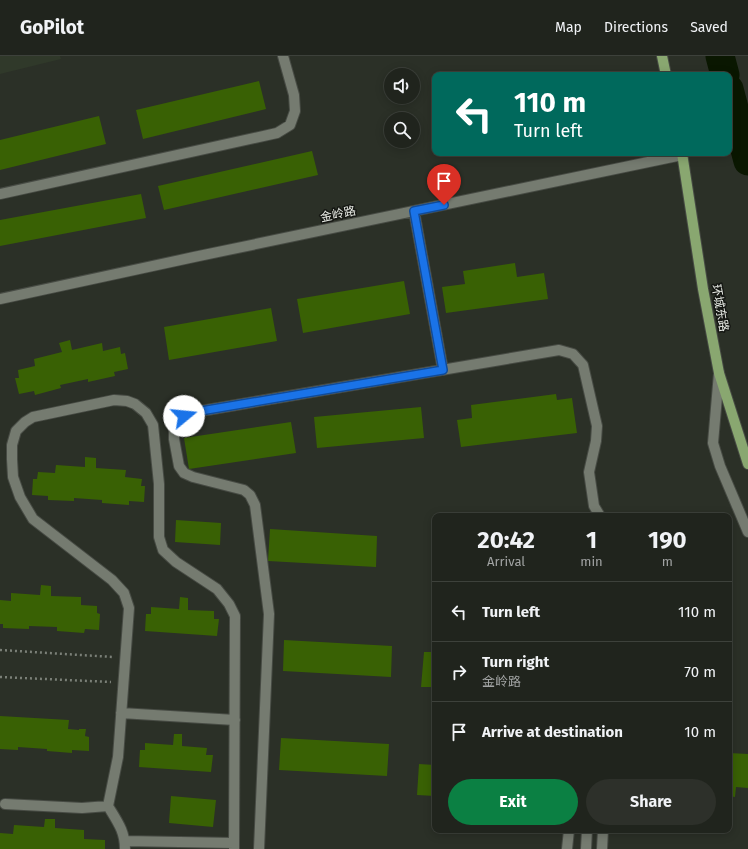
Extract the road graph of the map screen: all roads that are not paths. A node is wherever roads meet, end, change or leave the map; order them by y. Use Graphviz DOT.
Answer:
graph roads {
  1 [pos="283,56"];
  2 [pos="662,56"];
  3 [pos="665,72"];
  4 [pos="673,156"];
  5 [pos="682,156"];
  6 [pos="0,194"];
  7 [pos="414,211"];
  8 [pos="0,299"];
  9 [pos="443,370"];
  10 [pos="719,373"];
  11 [pos="748,464"];
  12 [pos="598,513"];
  13 [pos="748,532"];
  14 [pos="121,713"];
  15 [pos="235,720"];
  16 [pos="5,804"];
  17 [pos="108,806"];
  18 [pos="569,833"];
  19 [pos="587,833"];
  20 [pos="603,833"];
  21 [pos="125,845"];
  22 [pos="234,846"];
  23 [pos="259,849"];
  24 [pos="567,849"];
  25 [pos="586,849"];
  26 [pos="602,849"];
  1 -- 6 [label="street"];
  2 -- 3 [label="main road"];
  4 -- 7 [label="street, 金岭路"];
  5 -- 10 [label="main road, 环城东路"];
  7 -- 8 [label="street, 金岭路"];
  7 -- 9 [label="street"];
  9 -- 12 [label="street"];
  9 -- 23 [label="street"];
  10 -- 11 [label="main road, 环城东路"];
  10 -- 13 [label="street"];
  14 -- 15 [label="street"];
  14 -- 15 [label="street"];
  14 -- 17 [label="street"];
  15 -- 22 [label="street"];
  16 -- 17 [label="street"];
  17 -- 21 [label="street"];
  18 -- 24 [label="street"];
  19 -- 25 [label="street"];
  20 -- 26 [label="street"];
  21 -- 22 [label="street"];
}
